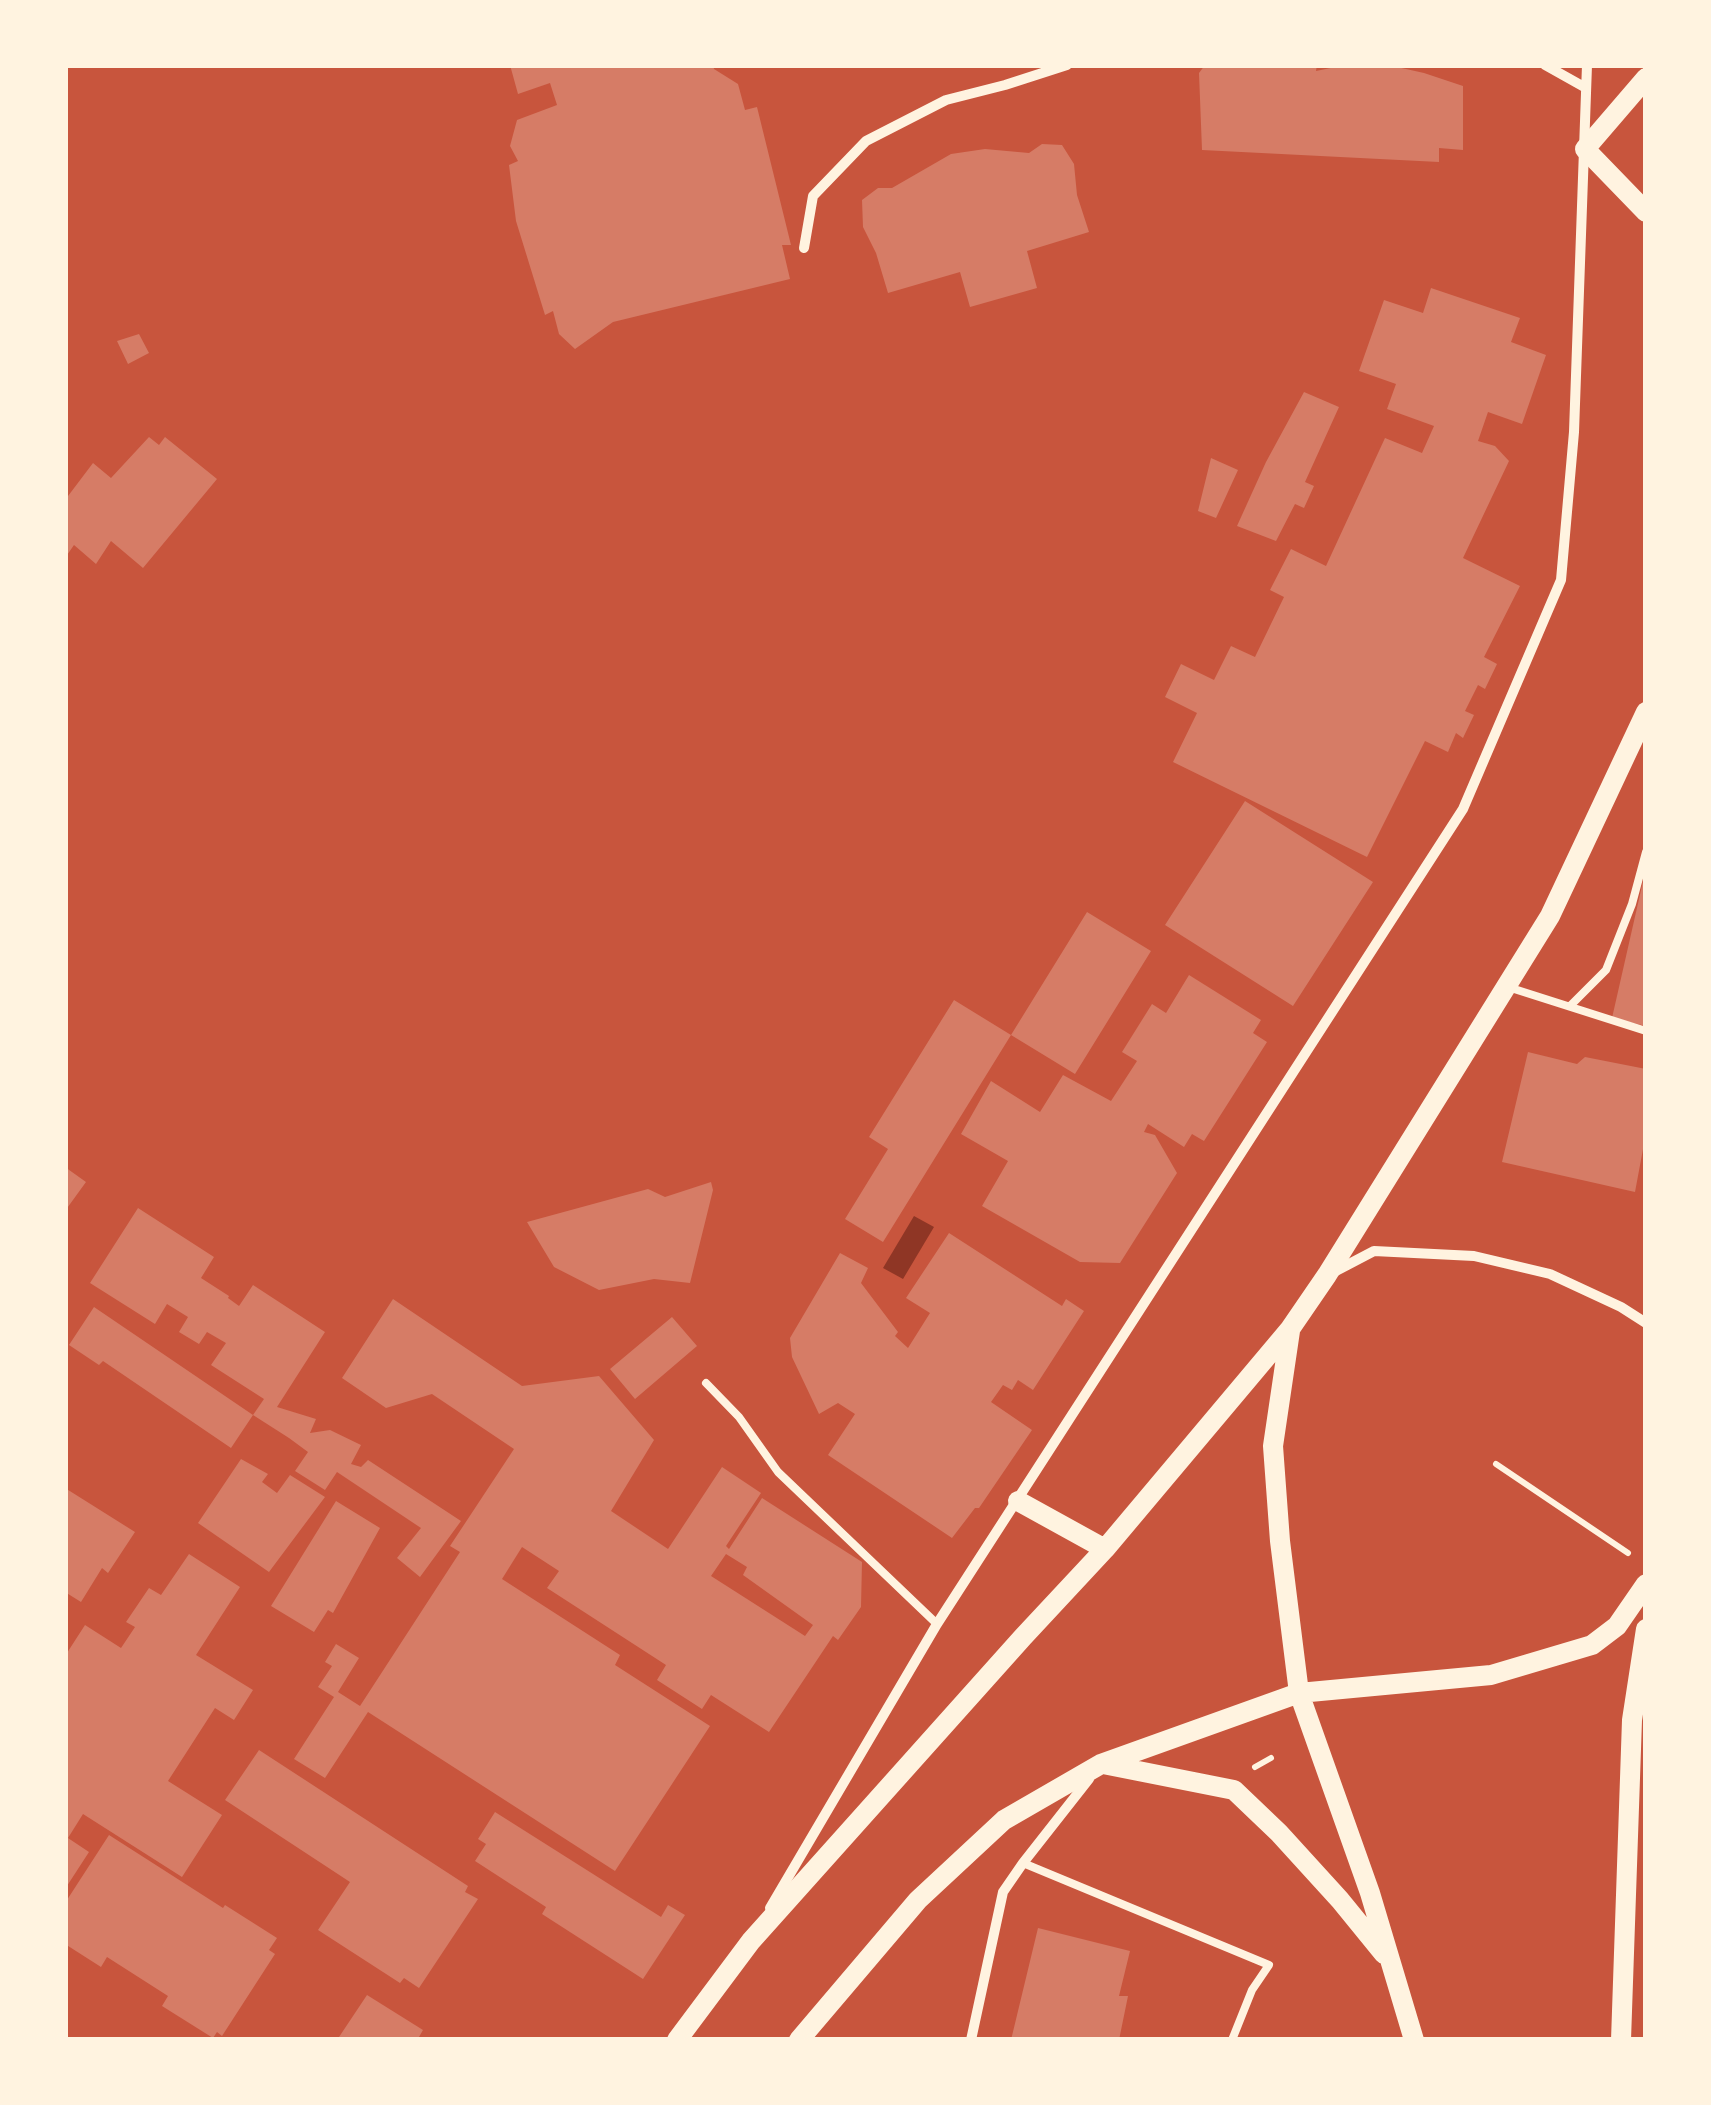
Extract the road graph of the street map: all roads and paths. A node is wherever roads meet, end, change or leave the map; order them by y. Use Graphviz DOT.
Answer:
graph roads {
  1 [pos="1066,65"];
  2 [pos="1545,65"];
  3 [pos="1588,65"];
  4 [pos="1646,78"];
  5 [pos="1586,88"];
  6 [pos="1585,149"];
  7 [pos="1646,212"];
  8 [pos="804,248"];
  9 [pos="1646,712"];
  10 [pos="1646,852"];
  11 [pos="1506,987"];
  12 [pos="1570,1006"];
  13 [pos="1646,1031"];
  14 [pos="1327,1275"];
  15 [pos="1646,1323"];
  16 [pos="1290,1329"];
  17 [pos="706,1383"];
  18 [pos="1496,1464"];
  19 [pos="1018,1500"];
  20 [pos="1106,1550"];
  21 [pos="1631,1555"];
  22 [pos="1646,1584"];
  23 [pos="937,1624"];
  24 [pos="1646,1629"];
  25 [pos="1299,1693"];
  26 [pos="1101,1764"];
  27 [pos="1022,1862"];
  28 [pos="750,1941"];
  29 [pos="1390,1962"];
  30 [pos="677,2040"];
  31 [pos="799,2040"];
  32 [pos="971,2040"];
  33 [pos="1232,2040"];
  34 [pos="1414,2040"];
  35 [pos="1621,2040"];
  1 -- 8 [label="street"];
  2 -- 5 [label="street"];
  3 -- 5 [label="street"];
  4 -- 6 [label="main road"];
  5 -- 6 [label="street"];
  6 -- 7 [label="main road"];
  6 -- 19 [label="street"];
  9 -- 11 [label="main road"];
  10 -- 12 [label="lane"];
  11 -- 12 [label="lane"];
  11 -- 14 [label="main road"];
  12 -- 13 [label="lane"];
  14 -- 15 [label="street"];
  14 -- 16 [label="main road"];
  16 -- 20 [label="main road"];
  16 -- 25 [label="main road"];
  17 -- 23 [label="lane"];
  18 -- 21 [label="path"];
  19 -- 20 [label="main road"];
  19 -- 23 [label="street"];
  20 -- 28 [label="main road"];
  22 -- 25 [label="main road"];
  23 -- 28 [label="street"];
  24 -- 35 [label="main road"];
  25 -- 26 [label="main road"];
  25 -- 29 [label="main road"];
  26 -- 27 [label="street"];
  26 -- 29 [label="main road"];
  26 -- 31 [label="main road"];
  27 -- 32 [label="street"];
  27 -- 33 [label="lane"];
  28 -- 30 [label="main road"];
  29 -- 34 [label="main road"];
}
